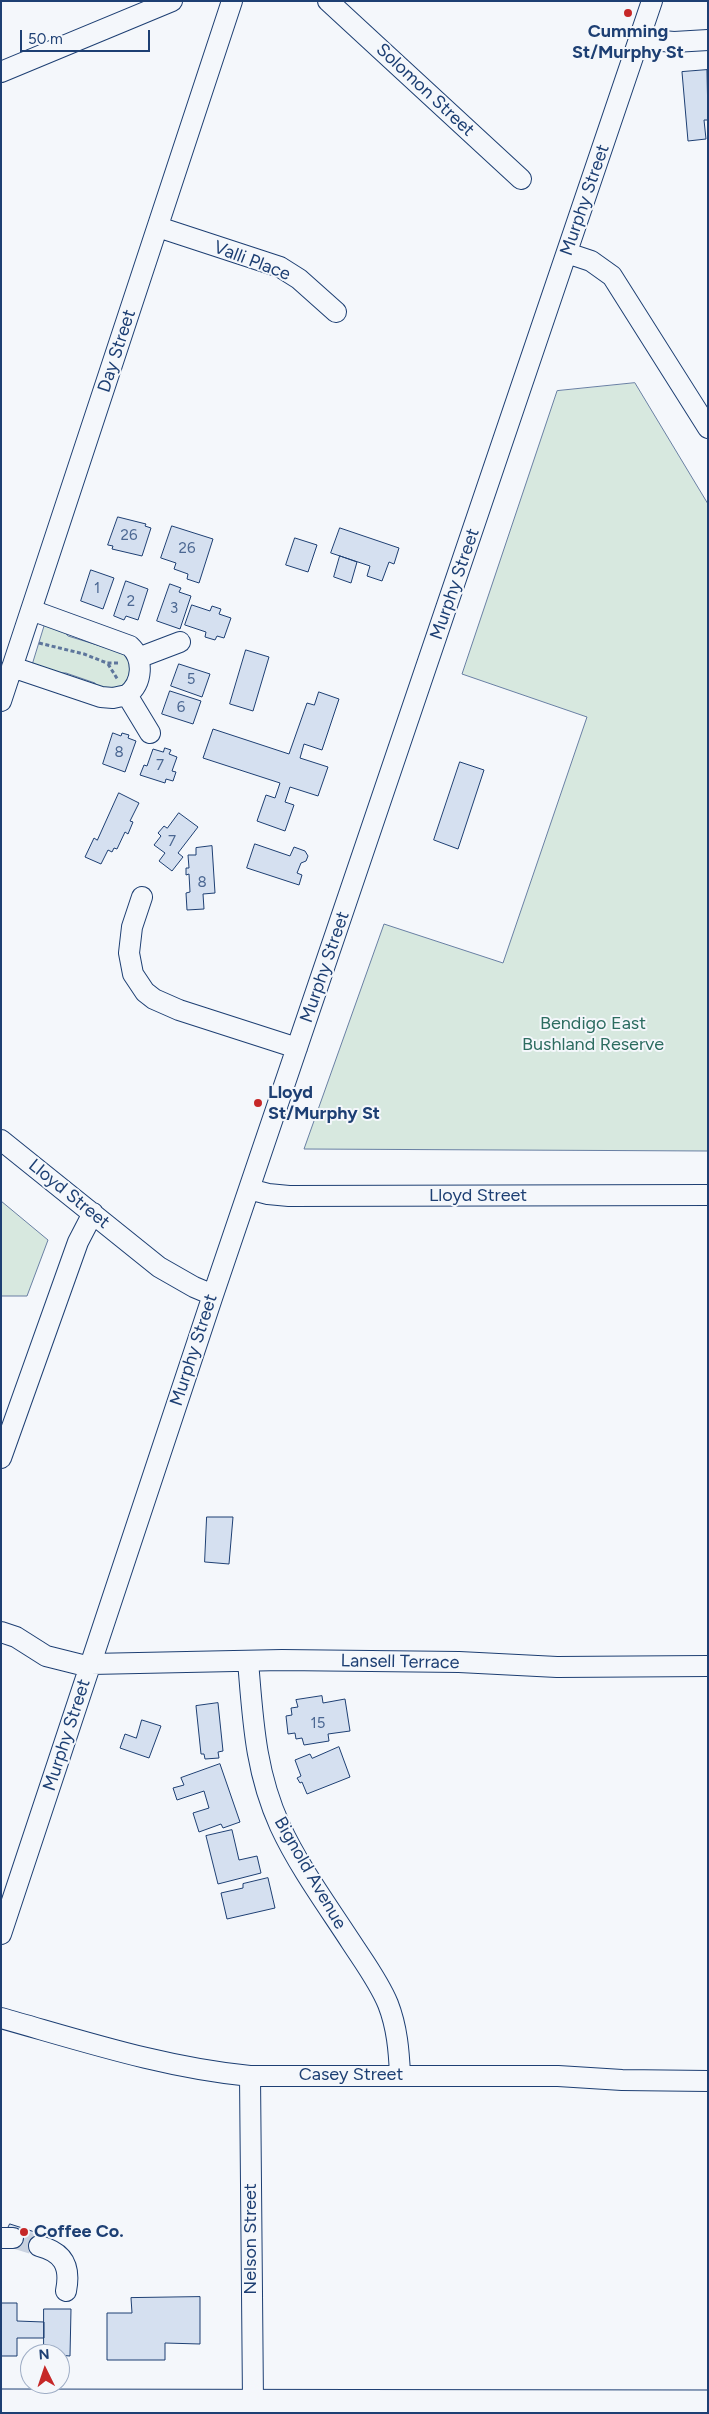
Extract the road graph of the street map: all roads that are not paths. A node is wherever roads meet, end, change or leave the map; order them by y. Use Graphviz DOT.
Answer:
graph roads {
  1 [pos="172,1"];
  2 [pos="328,1"];
  3 [pos="652,1"];
  4 [pos="226,3"];
  5 [pos="639,39"];
  6 [pos="708,40"];
  7 [pos="1,72"];
  8 [pos="521,179"];
  9 [pos="158,227"];
  10 [pos="567,253"];
  11 [pos="336,312"];
  12 [pos="708,428"];
  13 [pos="31,610"];
  14 [pos="180,642"];
  15 [pos="138,658"];
  16 [pos="12,667"];
  17 [pos="127,696"];
  18 [pos="1,700"];
  19 [pos="150,733"];
  20 [pos="142,897"];
  21 [pos="297,1048"];
  22 [pos="1,1140"];
  23 [pos="249,1189"];
  24 [pos="708,1195"];
  25 [pos="93,1213"];
  26 [pos="212,1295"];
  27 [pos="1,1458"];
  28 [pos="1,1632"];
  29 [pos="248,1661"];
  30 [pos="91,1665"];
  31 [pos="708,1666"];
  32 [pos="1,1934"];
  33 [pos="1,2018"];
  34 [pos="400,2075"];
  35 [pos="250,2076"];
  36 [pos="708,2081"];
  37 [pos="39,2246"];
  38 [pos="66,2291"];
  39 [pos="1,2402"];
  40 [pos="252,2402"];
  41 [pos="708,2403"];
  1 -- 7 [label="street"];
  2 -- 8 [label="street, Solomon Street"];
  3 -- 5 [label="street, Murphy Street"];
  4 -- 9 [label="street, Day Street"];
  5 -- 6 [label="street"];
  5 -- 10 [label="street, Murphy Street"];
  9 -- 11 [label="street, Valli Place"];
  9 -- 13 [label="street, Day Street"];
  10 -- 12 [label="street"];
  10 -- 21 [label="street, Murphy Street"];
  13 -- 15 [label="street"];
  13 -- 16 [label="street, Day Street"];
  14 -- 15 [label="street"];
  15 -- 17 [label="street"];
  16 -- 17 [label="street"];
  16 -- 18 [label="street, Day Street"];
  17 -- 19 [label="street"];
  20 -- 21 [label="street"];
  21 -- 23 [label="street, Murphy Street"];
  22 -- 25 [label="street, Lloyd Street"];
  23 -- 24 [label="street, Lloyd Street"];
  23 -- 26 [label="street, Murphy Street"];
  25 -- 26 [label="street, Lloyd Street"];
  25 -- 27 [label="street"];
  26 -- 30 [label="street, Murphy Street"];
  28 -- 30 [label="street, Lansell Terrace"];
  29 -- 30 [label="street, Lansell Terrace"];
  29 -- 31 [label="street, Lansell Terrace"];
  29 -- 34 [label="street, Bignold Avenue"];
  30 -- 32 [label="street, Murphy Street"];
  33 -- 35 [label="street, Casey Street"];
  34 -- 35 [label="street, Casey Street"];
  34 -- 36 [label="street, Casey Street"];
  35 -- 40 [label="street, Nelson Street"];
  37 -- 38 [label="street"];
  39 -- 40 [label="main road"];
  40 -- 41 [label="main road"];
}
